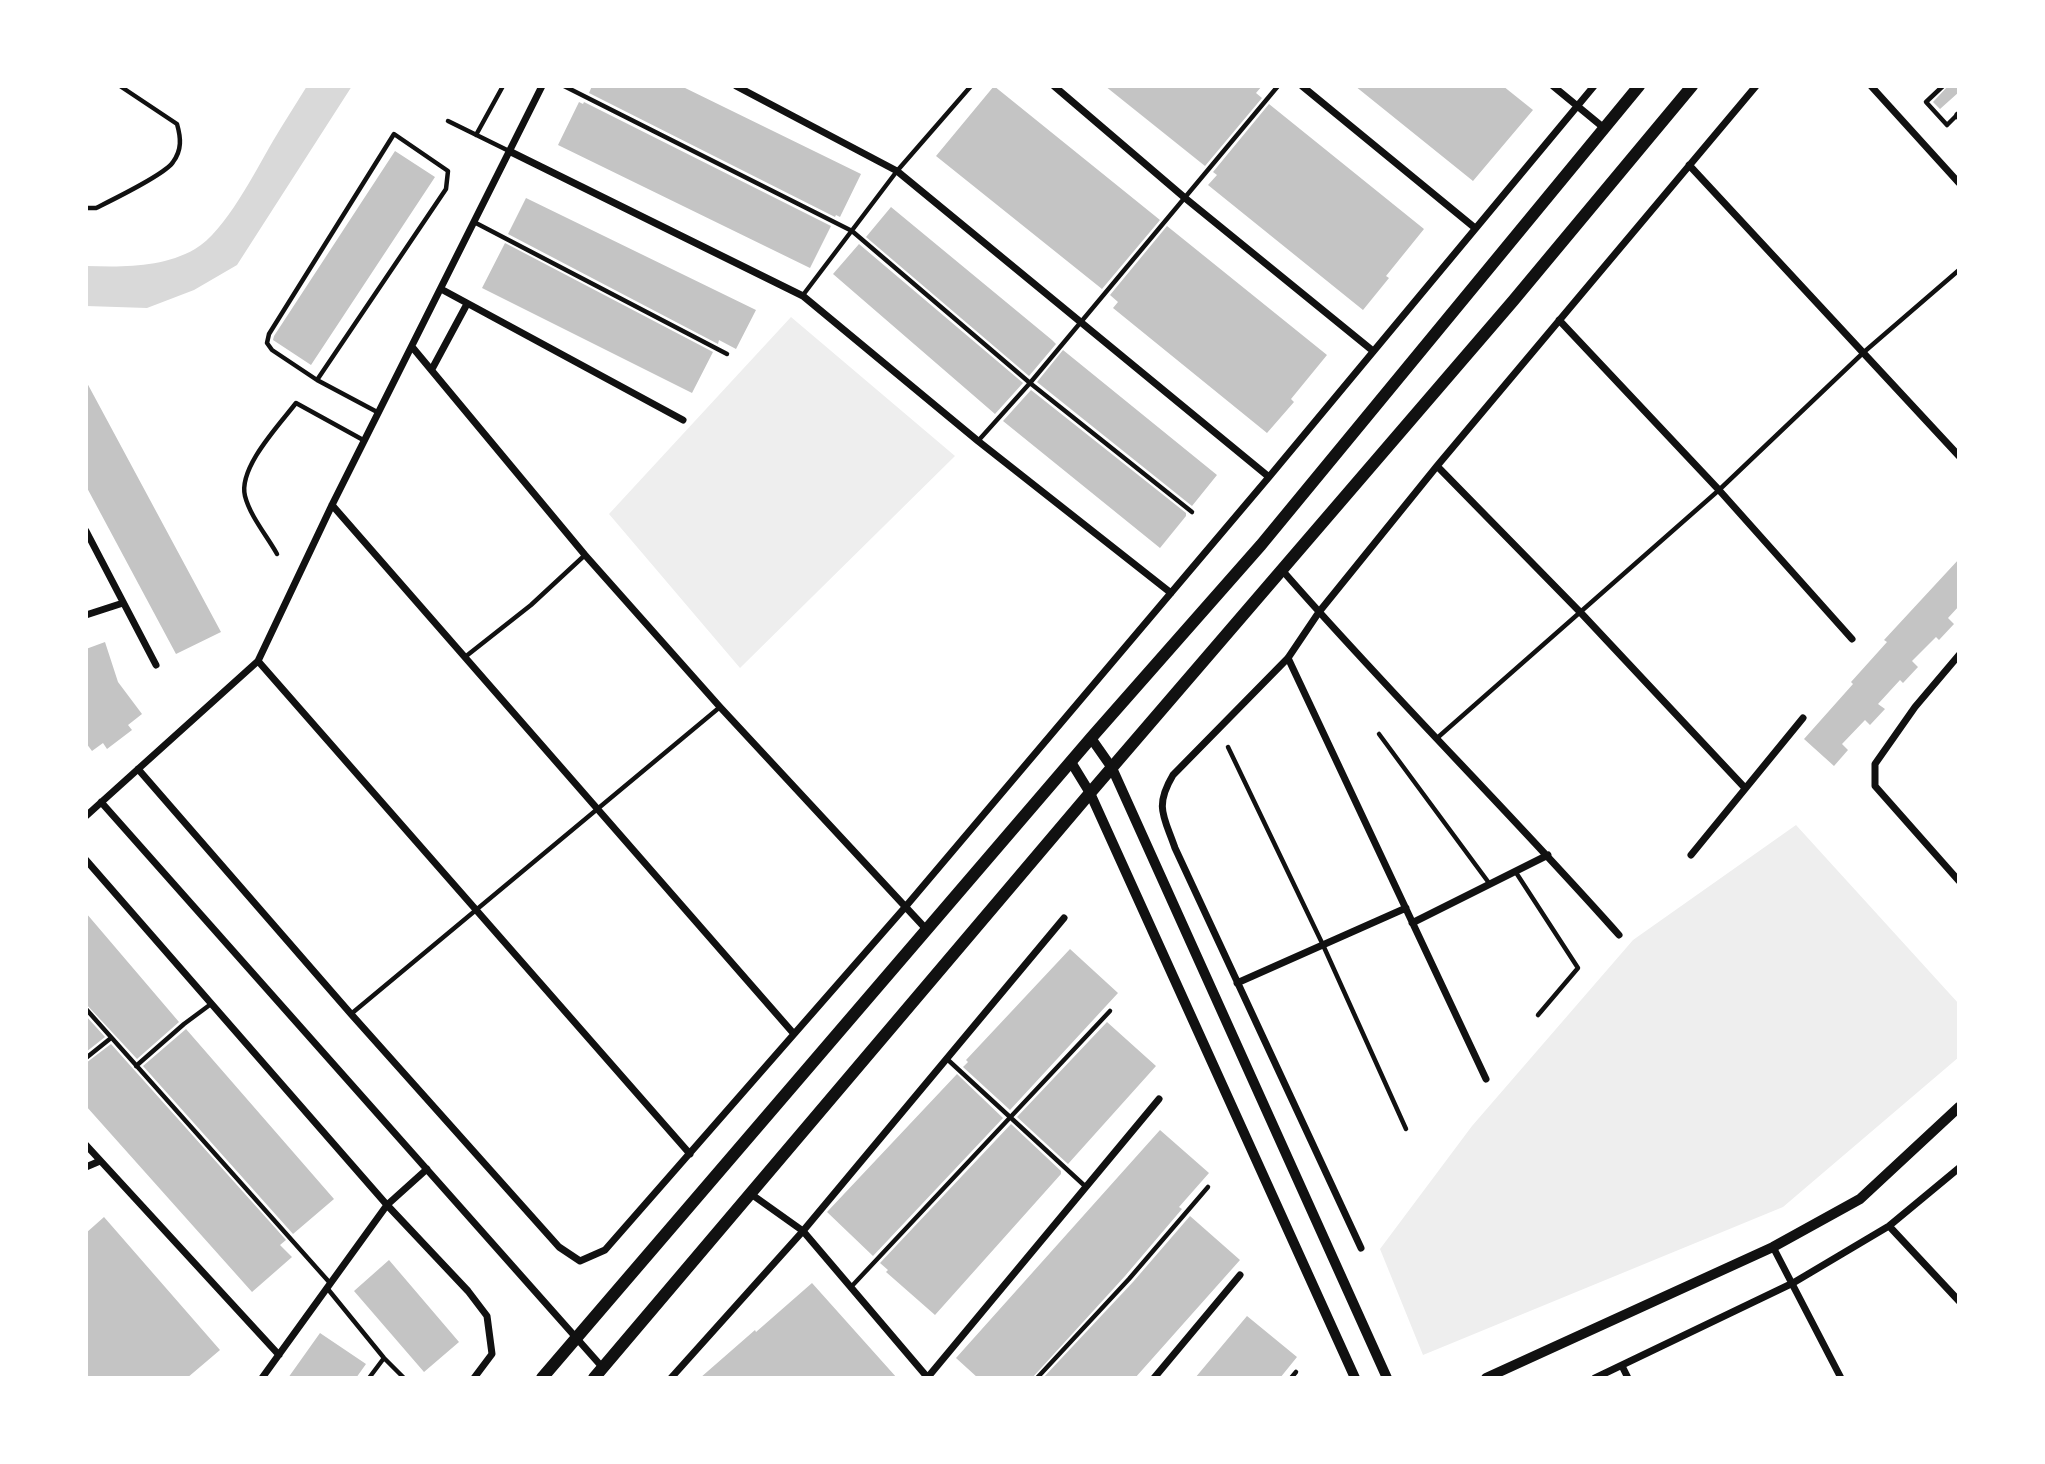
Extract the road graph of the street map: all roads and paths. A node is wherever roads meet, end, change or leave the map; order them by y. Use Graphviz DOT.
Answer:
graph roads {
  1 [pos="120,86"];
  2 [pos="503,86"];
  3 [pos="542,86"];
  4 [pos="564,86"];
  5 [pos="736,86"];
  6 [pos="971,86"];
  7 [pos="1054,86"];
  8 [pos="1278,86"];
  9 [pos="1302,86"];
  10 [pos="1553,86"];
  11 [pos="1594,86"];
  12 [pos="1639,86"];
  13 [pos="1692,86"];
  14 [pos="1756,86"];
  15 [pos="1871,86"];
  16 [pos="1943,86"];
  17 [pos="1577,106"];
  18 [pos="1959,115"];
  19 [pos="448,121"];
  20 [pos="1604,128"];
  21 [pos="475,135"];
  22 [pos="509,151"];
  23 [pos="1689,165"];
  24 [pos="897,171"];
  25 [pos="1959,183"];
  26 [pos="1185,198"];
  27 [pos="86,208"];
  28 [pos="474,222"];
  29 [pos="1475,228"];
  30 [pos="852,231"];
  31 [pos="1959,270"];
  32 [pos="441,289"];
  33 [pos="803,296"];
  34 [pos="467,304"];
  35 [pos="1559,320"];
  36 [pos="1080,323"];
  37 [pos="413,348"];
  38 [pos="1373,351"];
  39 [pos="1864,352"];
  40 [pos="727,354"];
  41 [pos="432,369"];
  42 [pos="317,380"];
  43 [pos="1030,383"];
  44 [pos="379,413"];
  45 [pos="683,420"];
  46 [pos="365,441"];
  47 [pos="978,441"];
  48 [pos="1959,456"];
  49 [pos="1437,466"];
  50 [pos="1269,477"];
  51 [pos="1719,490"];
  52 [pos="332,505"];
  53 [pos="1192,513"];
  54 [pos="86,531"];
  55 [pos="277,554"];
  56 [pos="585,555"];
  57 [pos="1282,570"];
  58 [pos="1171,593"];
  59 [pos="123,603"];
  60 [pos="1319,612"];
  61 [pos="1581,613"];
  62 [pos="86,615"];
  63 [pos="1852,639"];
  64 [pos="1959,655"];
  65 [pos="465,657"];
  66 [pos="1288,658"];
  67 [pos="258,661"];
  68 [pos="156,665"];
  69 [pos="720,707"];
  70 [pos="1803,718"];
  71 [pos="1379,734"];
  72 [pos="1091,738"];
  73 [pos="1436,739"];
  74 [pos="1228,747"];
  75 [pos="1072,762"];
  76 [pos="1111,768"];
  77 [pos="138,769"];
  78 [pos="1745,788"];
  79 [pos="1090,793"];
  80 [pos="101,802"];
  81 [pos="598,809"];
  82 [pos="86,816"];
  83 [pos="1548,855"];
  84 [pos="1691,855"];
  85 [pos="86,860"];
  86 [pos="1514,870"];
  87 [pos="1959,881"];
  88 [pos="1489,883"];
  89 [pos="907,905"];
  90 [pos="1406,908"];
  91 [pos="477,910"];
  92 [pos="1064,918"];
  93 [pos="1412,923"];
  94 [pos="927,930"];
  95 [pos="1619,935"];
  96 [pos="1323,945"];
  97 [pos="1237,984"];
  98 [pos="211,1004"];
  99 [pos="86,1009"];
  100 [pos="1110,1011"];
  101 [pos="351,1014"];
  102 [pos="1538,1016"];
  103 [pos="794,1034"];
  104 [pos="111,1038"];
  105 [pos="86,1058"];
  106 [pos="946,1059"];
  107 [pos="136,1066"];
  108 [pos="1486,1079"];
  109 [pos="1159,1099"];
  110 [pos="1959,1107"];
  111 [pos="1011,1118"];
  112 [pos="1406,1129"];
  113 [pos="86,1145"];
  114 [pos="690,1154"];
  115 [pos="100,1161"];
  116 [pos="86,1167"];
  117 [pos="1959,1168"];
  118 [pos="427,1169"];
  119 [pos="1086,1187"];
  120 [pos="1208,1187"];
  121 [pos="751,1194"];
  122 [pos="387,1205"];
  123 [pos="1889,1226"];
  124 [pos="803,1231"];
  125 [pos="1773,1247"];
  126 [pos="1361,1248"];
  127 [pos="1240,1275"];
  128 [pos="1793,1283"];
  129 [pos="329,1286"];
  130 [pos="850,1288"];
  131 [pos="1959,1301"];
  132 [pos="576,1338"];
  133 [pos="279,1355"];
  134 [pos="384,1359"];
  135 [pos="1622,1366"];
  136 [pos="678,1371"];
  137 [pos="598,1373"];
  138 [pos="1296,1373"];
  139 [pos="262,1378"];
  140 [pos="369,1378"];
  141 [pos="404,1378"];
  142 [pos="474,1378"];
  143 [pos="542,1378"];
  144 [pos="671,1378"];
  145 [pos="684,1378"];
  146 [pos="928,1378"];
  147 [pos="1037,1378"];
  148 [pos="1154,1378"];
  149 [pos="1291,1378"];
  150 [pos="1355,1378"];
  151 [pos="1387,1378"];
  152 [pos="1486,1378"];
  153 [pos="1595,1378"];
  154 [pos="1628,1378"];
  155 [pos="1841,1378"];
  1 -- 27 [label="lane"];
  2 -- 21 [label="lane"];
  3 -- 22 [label="street"];
  4 -- 30 [label="lane"];
  5 -- 24 [label="street"];
  6 -- 24 [label="lane"];
  7 -- 26 [label="street"];
  8 -- 26 [label="lane"];
  9 -- 29 [label="street"];
  10 -- 17 [label="street"];
  11 -- 17 [label="street"];
  12 -- 20 [label="main road"];
  13 -- 57 [label="main road"];
  14 -- 23 [label="street"];
  15 -- 25 [label="street"];
  16 -- 18 [label="lane"];
  17 -- 20 [label="street"];
  17 -- 29 [label="street"];
  19 -- 21 [label="lane"];
  20 -- 72 [label="main road"];
  21 -- 22 [label="lane"];
  22 -- 28 [label="street"];
  22 -- 33 [label="street"];
  23 -- 35 [label="street"];
  23 -- 39 [label="street"];
  24 -- 30 [label="lane"];
  24 -- 36 [label="street"];
  26 -- 36 [label="lane"];
  26 -- 38 [label="street"];
  28 -- 32 [label="street"];
  28 -- 40 [label="lane"];
  29 -- 38 [label="street"];
  30 -- 33 [label="lane"];
  30 -- 43 [label="lane"];
  31 -- 39 [label="lane"];
  32 -- 34 [label="street"];
  32 -- 37 [label="street"];
  33 -- 47 [label="street"];
  34 -- 41 [label="street"];
  34 -- 45 [label="street"];
  35 -- 49 [label="street"];
  35 -- 51 [label="street"];
  36 -- 43 [label="lane"];
  36 -- 50 [label="street"];
  37 -- 41 [label="street"];
  37 -- 44 [label="street"];
  38 -- 50 [label="street"];
  39 -- 48 [label="street"];
  39 -- 51 [label="lane"];
  41 -- 56 [label="street"];
  42 -- 42 [label="lane"];
  42 -- 44 [label="lane"];
  43 -- 47 [label="lane"];
  43 -- 53 [label="lane"];
  44 -- 46 [label="street"];
  46 -- 52 [label="street"];
  46 -- 55 [label="lane"];
  47 -- 58 [label="street"];
  49 -- 60 [label="street"];
  49 -- 61 [label="street"];
  50 -- 58 [label="street"];
  51 -- 61 [label="lane"];
  51 -- 63 [label="street"];
  52 -- 65 [label="street"];
  52 -- 67 [label="street"];
  54 -- 59 [label="street"];
  56 -- 65 [label="lane"];
  56 -- 69 [label="street"];
  57 -- 60 [label="street"];
  57 -- 76 [label="main road"];
  58 -- 89 [label="street"];
  59 -- 62 [label="street"];
  59 -- 68 [label="street"];
  60 -- 66 [label="street"];
  60 -- 73 [label="street"];
  61 -- 73 [label="lane"];
  61 -- 78 [label="street"];
  64 -- 87 [label="street"];
  65 -- 81 [label="street"];
  66 -- 90 [label="street"];
  66 -- 97 [label="street"];
  67 -- 77 [label="street"];
  67 -- 91 [label="street"];
  69 -- 81 [label="lane"];
  69 -- 89 [label="street"];
  70 -- 78 [label="street"];
  71 -- 88 [label="lane"];
  72 -- 75 [label="main road"];
  72 -- 76 [label="street"];
  73 -- 83 [label="street"];
  74 -- 96 [label="lane"];
  75 -- 79 [label="street"];
  75 -- 94 [label="main road"];
  76 -- 79 [label="main road"];
  76 -- 151 [label="street"];
  77 -- 80 [label="street"];
  77 -- 101 [label="street"];
  78 -- 84 [label="street"];
  79 -- 121 [label="main road"];
  79 -- 150 [label="street"];
  80 -- 82 [label="street"];
  80 -- 118 [label="street"];
  81 -- 91 [label="lane"];
  81 -- 103 [label="street"];
  83 -- 86 [label="street"];
  83 -- 95 [label="street"];
  85 -- 98 [label="street"];
  86 -- 88 [label="street"];
  86 -- 102 [label="lane"];
  88 -- 93 [label="street"];
  89 -- 94 [label="street"];
  89 -- 103 [label="street"];
  90 -- 93 [label="street"];
  90 -- 96 [label="street"];
  91 -- 101 [label="lane"];
  91 -- 114 [label="street"];
  92 -- 106 [label="street"];
  93 -- 108 [label="street"];
  94 -- 132 [label="main road"];
  96 -- 97 [label="street"];
  96 -- 112 [label="lane"];
  97 -- 126 [label="street"];
  98 -- 107 [label="lane"];
  98 -- 122 [label="street"];
  99 -- 104 [label="lane"];
  100 -- 111 [label="lane"];
  101 -- 114 [label="street"];
  103 -- 114 [label="street"];
  104 -- 105 [label="lane"];
  104 -- 107 [label="lane"];
  106 -- 111 [label="lane"];
  106 -- 124 [label="street"];
  107 -- 129 [label="lane"];
  109 -- 119 [label="street"];
  110 -- 125 [label="street"];
  111 -- 119 [label="lane"];
  111 -- 130 [label="lane"];
  113 -- 115 [label="street"];
  115 -- 116 [label="street"];
  115 -- 133 [label="street"];
  117 -- 123 [label="street"];
  118 -- 122 [label="street"];
  118 -- 132 [label="street"];
  119 -- 146 [label="street"];
  120 -- 147 [label="lane"];
  121 -- 124 [label="street"];
  121 -- 137 [label="main road"];
  122 -- 129 [label="street"];
  122 -- 142 [label="street"];
  123 -- 128 [label="street"];
  123 -- 131 [label="street"];
  124 -- 130 [label="street"];
  124 -- 136 [label="street"];
  125 -- 128 [label="street"];
  125 -- 152 [label="street"];
  127 -- 148 [label="street"];
  128 -- 135 [label="street"];
  128 -- 155 [label="street"];
  129 -- 133 [label="street"];
  129 -- 134 [label="lane"];
  130 -- 146 [label="street"];
  132 -- 137 [label="street"];
  132 -- 143 [label="main road"];
  133 -- 139 [label="street"];
  134 -- 140 [label="lane"];
  134 -- 141 [label="lane"];
  135 -- 153 [label="street"];
  135 -- 154 [label="street"];
  136 -- 144 [label="street"];
  136 -- 145 [label="street"];
  138 -- 149 [label="lane"];
}
